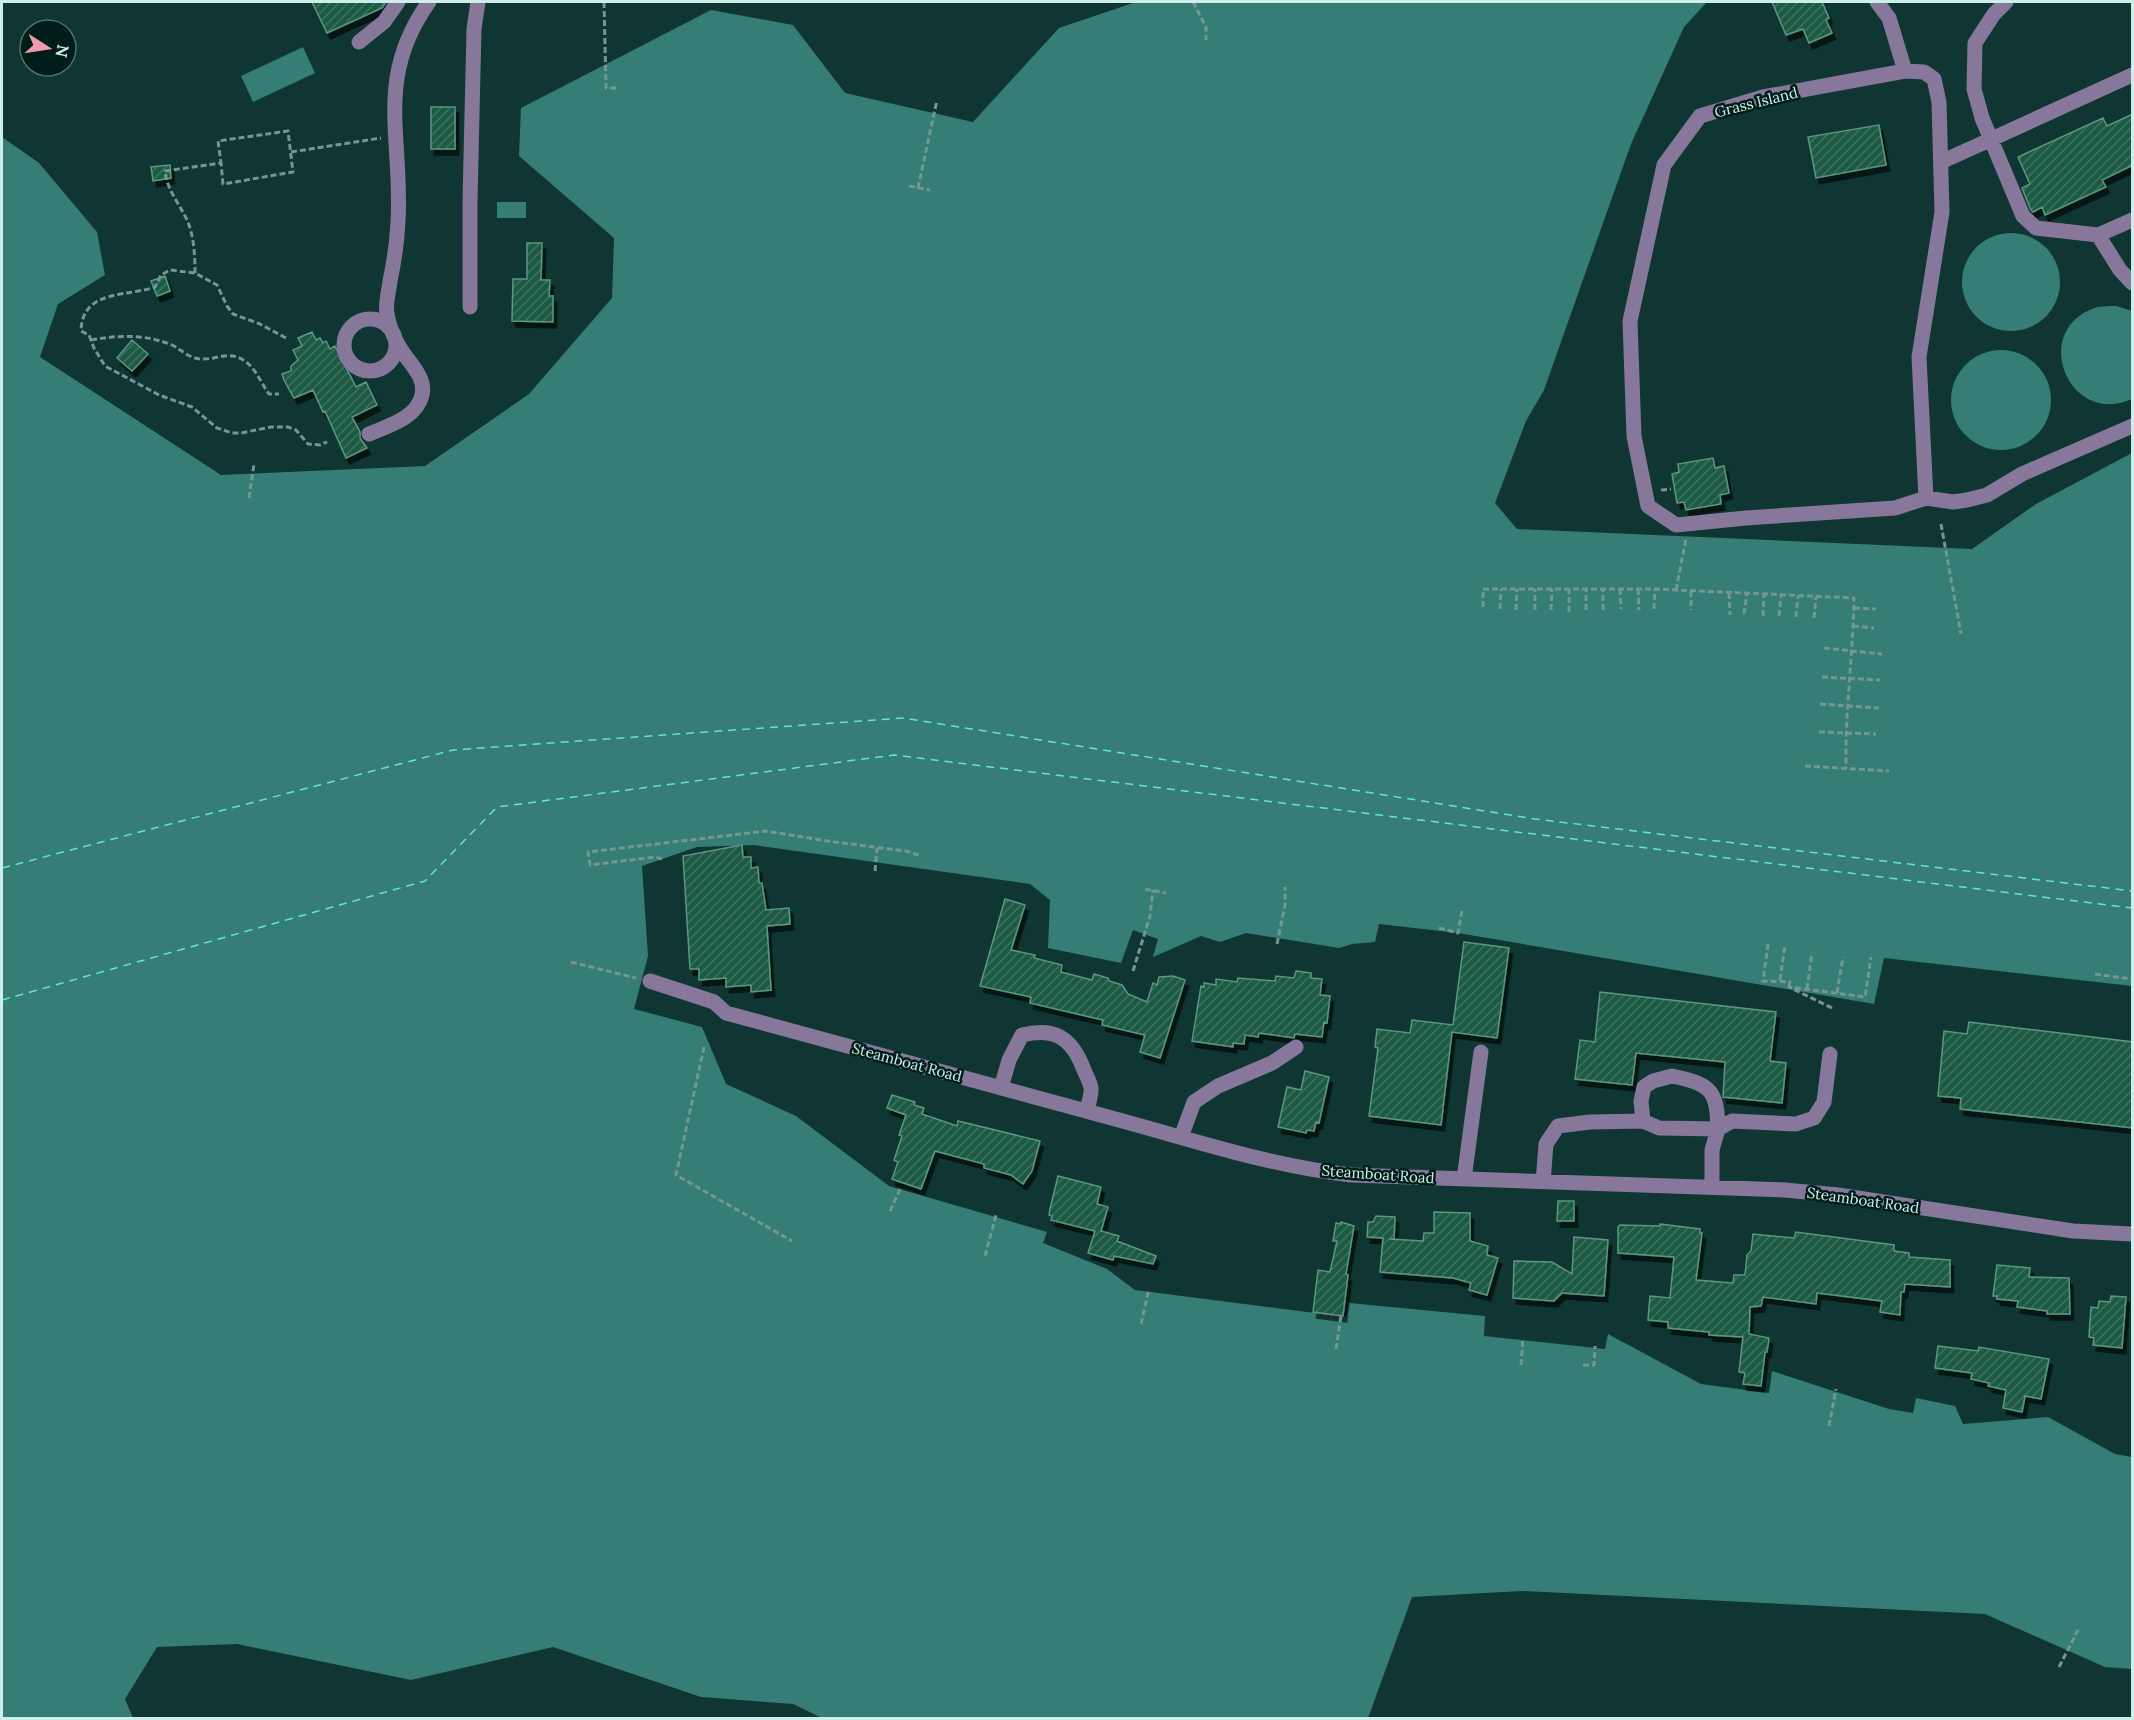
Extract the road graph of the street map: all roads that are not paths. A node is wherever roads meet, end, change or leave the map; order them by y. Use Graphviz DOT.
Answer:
graph roads {
  1 [pos="398,2"];
  2 [pos="429,2"];
  3 [pos="478,2"];
  4 [pos="1877,2"];
  5 [pos="2006,2"];
  6 [pos="359,42"];
  7 [pos="1905,71"];
  8 [pos="2133,75"];
  9 [pos="1991,139"];
  10 [pos="1941,162"];
  11 [pos="2133,220"];
  12 [pos="2098,235"];
  13 [pos="2133,283"];
  14 [pos="470,307"];
  15 [pos="2133,426"];
  16 [pos="369,434"];
  17 [pos="1926,498"];
  18 [pos="650,981"];
  19 [pos="1296,1047"];
  20 [pos="1481,1052"];
  21 [pos="1830,1054"];
  22 [pos="1001,1088"];
  23 [pos="1087,1111"];
  24 [pos="1643,1121"];
  25 [pos="1718,1129"];
  26 [pos="1181,1137"];
  27 [pos="1464,1179"];
  28 [pos="1543,1182"];
  29 [pos="1712,1187"];
  30 [pos="2133,1234"];
  1 -- 6 [label="street"];
  2 -- 16 [label="street"];
  3 -- 14 [label="street"];
  4 -- 7 [label="street"];
  5 -- 9 [label="street"];
  7 -- 10 [label="street, Grass Island"];
  7 -- 17 [label="street, Grass Island"];
  8 -- 9 [label="street"];
  9 -- 10 [label="street"];
  9 -- 12 [label="street"];
  10 -- 17 [label="street, Grass Island"];
  11 -- 12 [label="street"];
  12 -- 13 [label="street"];
  15 -- 17 [label="street, Grass Island"];
  18 -- 22 [label="street, Steamboat Road"];
  19 -- 26 [label="street"];
  20 -- 27 [label="street"];
  21 -- 25 [label="street"];
  22 -- 23 [label="street, Steamboat Road"];
  22 -- 23 [label="street"];
  23 -- 26 [label="street, Steamboat Road"];
  24 -- 25 [label="street"];
  24 -- 25 [label="street"];
  24 -- 28 [label="street"];
  25 -- 29 [label="street"];
  26 -- 27 [label="street, Steamboat Road"];
  27 -- 28 [label="street, Steamboat Road"];
  28 -- 29 [label="street, Steamboat Road"];
  29 -- 30 [label="street, Steamboat Road"];
}
